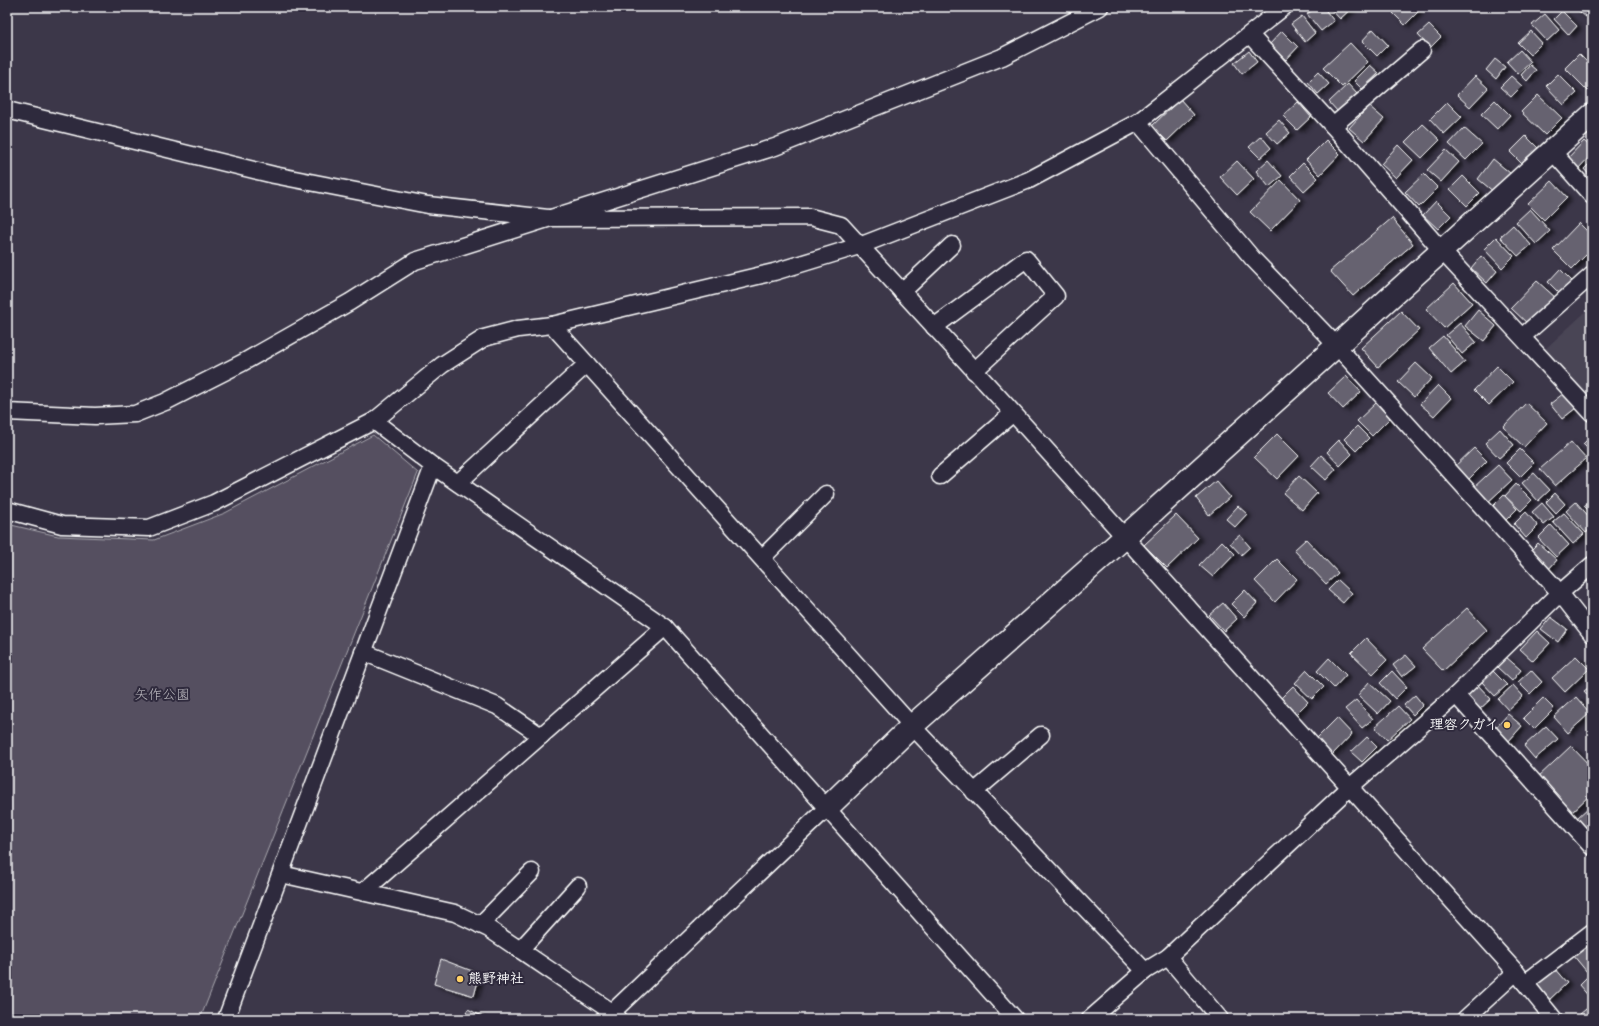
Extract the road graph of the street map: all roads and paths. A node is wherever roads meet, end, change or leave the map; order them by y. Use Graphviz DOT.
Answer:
graph roads {
  1 [pos="1100,7"];
  2 [pos="1284,7"];
  3 [pos="1250,35"];
  4 [pos="1422,50"];
  5 [pos="7,110"];
  6 [pos="1592,114"];
  7 [pos="1138,122"];
  8 [pos="1334,126"];
  9 [pos="1552,151"];
  10 [pos="1592,196"];
  11 [pos="548,218"];
  12 [pos="859,246"];
  13 [pos="952,246"];
  14 [pos="1442,251"];
  15 [pos="1592,275"];
  16 [pos="902,292"];
  17 [pos="552,325"];
  18 [pos="934,327"];
  19 [pos="1522,338"];
  20 [pos="1336,345"];
  21 [pos="588,364"];
  22 [pos="974,371"];
  23 [pos="7,412"];
  24 [pos="1013,413"];
  25 [pos="1592,413"];
  26 [pos="374,421"];
  27 [pos="433,466"];
  28 [pos="940,476"];
  29 [pos="458,483"];
  30 [pos="826,494"];
  31 [pos="7,510"];
  32 [pos="1125,537"];
  33 [pos="762,558"];
  34 [pos="1592,565"];
  35 [pos="1560,593"];
  36 [pos="665,627"];
  37 [pos="1592,634"];
  38 [pos="363,652"];
  39 [pos="1456,695"];
  40 [pos="912,726"];
  41 [pos="1041,735"];
  42 [pos="541,736"];
  43 [pos="1350,787"];
  44 [pos="974,792"];
  45 [pos="827,808"];
  46 [pos="1592,847"];
  47 [pos="532,872"];
  48 [pos="281,874"];
  49 [pos="578,886"];
  50 [pos="363,892"];
  51 [pos="480,925"];
  52 [pos="1592,932"];
  53 [pos="520,950"];
  54 [pos="1168,957"];
  55 [pos="1145,971"];
  56 [pos="1521,978"];
  57 [pos="612,1017"];
  58 [pos="226,1019"];
  59 [pos="1015,1019"];
  60 [pos="1090,1019"];
  61 [pos="1220,1019"];
  62 [pos="1465,1019"];
  63 [pos="1554,1019"];
  1 -- 11 [label="street"];
  2 -- 3 [label="street"];
  3 -- 7 [label="street"];
  3 -- 8 [label="street"];
  4 -- 8 [label="street"];
  5 -- 11 [label="street"];
  6 -- 9 [label="street"];
  7 -- 12 [label="street"];
  7 -- 20 [label="street"];
  8 -- 14 [label="street"];
  9 -- 10 [label="street"];
  9 -- 14 [label="street"];
  11 -- 12 [label="street"];
  11 -- 23 [label="street"];
  12 -- 16 [label="street"];
  12 -- 17 [label="street"];
  13 -- 16 [label="street"];
  14 -- 19 [label="street"];
  14 -- 20 [label="street"];
  15 -- 19 [label="street"];
  16 -- 18 [label="street"];
  17 -- 21 [label="street"];
  17 -- 26 [label="street"];
  18 -- 22 [label="street"];
  18 -- 22 [label="street"];
  19 -- 25 [label="street"];
  20 -- 32 [label="street"];
  20 -- 35 [label="street"];
  21 -- 29 [label="street"];
  21 -- 33 [label="street"];
  22 -- 24 [label="street"];
  24 -- 28 [label="street"];
  24 -- 32 [label="street"];
  26 -- 27 [label="street"];
  26 -- 31 [label="street"];
  27 -- 29 [label="street"];
  27 -- 38 [label="street"];
  29 -- 36 [label="street"];
  30 -- 33 [label="street"];
  32 -- 40 [label="street"];
  32 -- 43 [label="street"];
  33 -- 40 [label="street"];
  34 -- 35 [label="street"];
  35 -- 37 [label="street"];
  35 -- 39 [label="street"];
  36 -- 42 [label="street"];
  36 -- 45 [label="street"];
  38 -- 42 [label="street"];
  38 -- 48 [label="street"];
  39 -- 43 [label="street"];
  39 -- 46 [label="street"];
  40 -- 44 [label="street"];
  40 -- 45 [label="street"];
  41 -- 44 [label="street"];
  42 -- 50 [label="street"];
  43 -- 54 [label="street"];
  43 -- 56 [label="street"];
  44 -- 55 [label="street"];
  45 -- 57 [label="street"];
  45 -- 59 [label="street"];
  47 -- 51 [label="street"];
  48 -- 50 [label="street"];
  48 -- 58 [label="street"];
  49 -- 53 [label="street"];
  50 -- 51 [label="street"];
  51 -- 53 [label="street"];
  52 -- 56 [label="street"];
  53 -- 57 [label="street"];
  54 -- 55 [label="street"];
  54 -- 61 [label="street"];
  55 -- 60 [label="street"];
  56 -- 62 [label="street"];
  56 -- 63 [label="street"];
}
